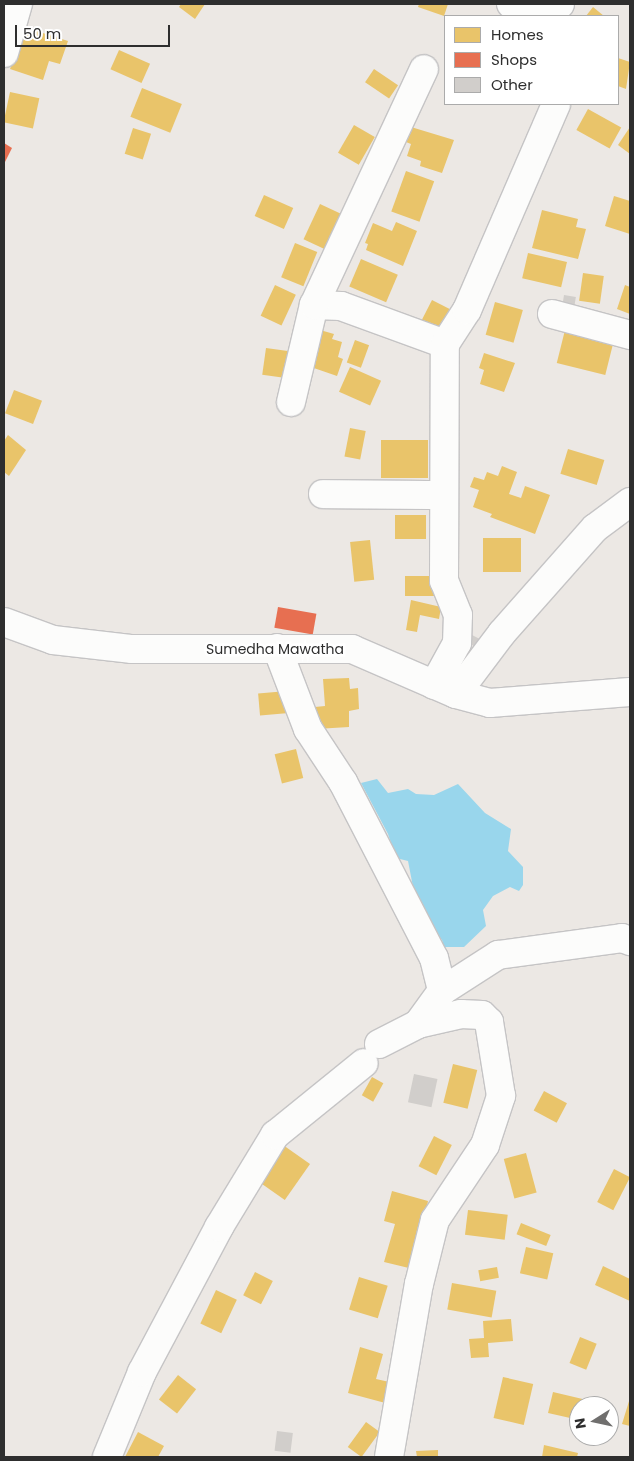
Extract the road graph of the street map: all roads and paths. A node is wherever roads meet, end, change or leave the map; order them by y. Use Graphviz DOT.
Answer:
graph roads {
  1 [pos="18,4"];
  2 [pos="511,4"];
  3 [pos="560,4"];
  4 [pos="530,15"];
  5 [pos="550,15"];
  6 [pos="4,53"];
  7 [pos="424,69"];
  8 [pos="556,105"];
  9 [pos="314,304"];
  10 [pos="552,314"];
  11 [pos="630,335"];
  12 [pos="445,344"];
  13 [pos="291,402"];
  14 [pos="323,494"];
  15 [pos="444,494"];
  16 [pos="630,502"];
  17 [pos="4,622"];
  18 [pos="277,648"];
  19 [pos="445,690"];
  20 [pos="630,692"];
  21 [pos="630,941"];
  22 [pos="442,991"];
  23 [pos="418,1024"];
  24 [pos="107,1457"];
  25 [pos="389,1457"];
  1 -- 6 [label="street"];
  2 -- 4 [label="street"];
  3 -- 5 [label="street"];
  7 -- 9 [label="street"];
  8 -- 12 [label="street"];
  9 -- 12 [label="street"];
  9 -- 13 [label="street"];
  10 -- 11 [label="street"];
  12 -- 15 [label="street"];
  14 -- 15 [label="street"];
  15 -- 19 [label="street"];
  16 -- 19 [label="street"];
  17 -- 18 [label="street, Sumedha Mawatha"];
  18 -- 19 [label="street, Sumedha Mawatha"];
  18 -- 22 [label="street"];
  19 -- 20 [label="street, Sumedha Mawatha"];
  21 -- 22 [label="street"];
  22 -- 23 [label="street"];
  23 -- 24 [label="street"];
  23 -- 25 [label="street"];
}
